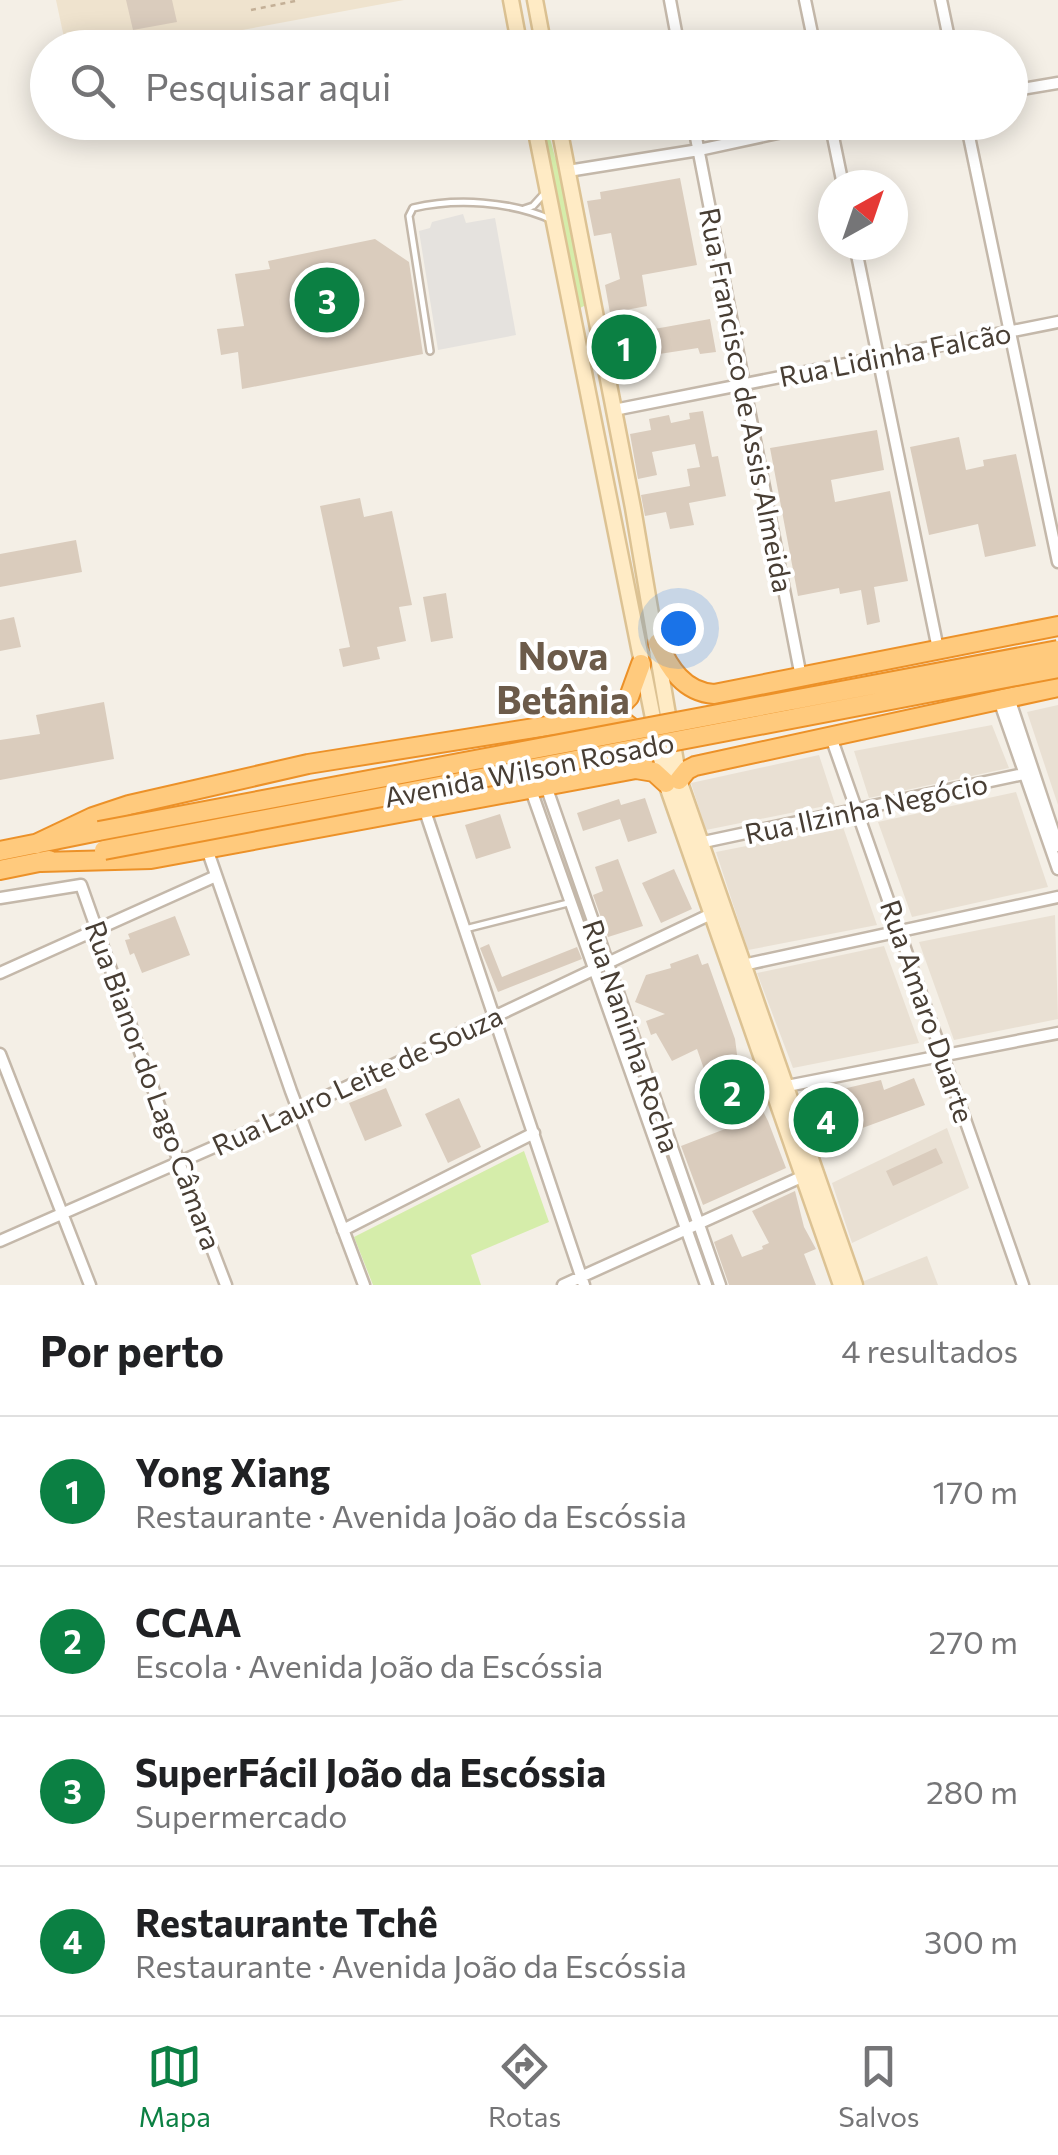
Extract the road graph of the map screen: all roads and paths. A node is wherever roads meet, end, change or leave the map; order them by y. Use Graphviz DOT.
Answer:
graph roads {
  1 [pos="300,0"];
  2 [pos="511,0"];
  3 [pos="535,0"];
  4 [pos="670,0"];
  5 [pos="804,0"];
  6 [pos="941,0"];
  7 [pos="251,10"];
  8 [pos="517,30"];
  9 [pos="541,30"];
  10 [pos="676,30"];
  11 [pos="810,30"];
  12 [pos="947,30"];
  13 [pos="1058,83"];
  14 [pos="1028,88"];
  15 [pos="538,140"];
  16 [pos="554,140"];
  17 [pos="561,140"];
  18 [pos="696,140"];
  19 [pos="745,140"];
  20 [pos="834,140"];
  21 [pos="970,140"];
  22 [pos="698,150"];
  23 [pos="564,154"];
  24 [pos="840,170"];
  25 [pos="568,171"];
  26 [pos="548,190"];
  27 [pos="522,210"];
  28 [pos="556,222"];
  29 [pos="858,260"];
  30 [pos="575,318"];
  31 [pos="1058,322"];
  32 [pos="1010,332"];
  33 [pos="430,351"];
  34 [pos="878,358"];
  35 [pos="608,374"];
  36 [pos="742,384"];
  37 [pos="614,410"];
  38 [pos="598,440"];
  39 [pos="633,508"];
  40 [pos="1058,562"];
  41 [pos="1058,626"];
  42 [pos="658,643"];
  43 [pos="938,649"];
  44 [pos="1058,650"];
  45 [pos="641,664"];
  46 [pos="1058,668"];
  47 [pos="802,677"];
  48 [pos="1058,687"];
  49 [pos="736,690"];
  50 [pos="1004,699"];
  51 [pos="608,718"];
  52 [pos="831,737"];
  53 [pos="746,756"];
  54 [pos="636,769"];
  55 [pos="1030,773"];
  56 [pos="673,782"];
  57 [pos="538,788"];
  58 [pos="857,810"];
  59 [pos="425,811"];
  60 [pos="699,843"];
  61 [pos="1058,846"];
  62 [pos="3,849"];
  63 [pos="207,849"];
  64 [pos="38,853"];
  65 [pos="1058,869"];
  66 [pos="0,870"];
  67 [pos="216,876"];
  68 [pos="1058,896"];
  69 [pos="0,898"];
  70 [pos="571,902"];
  71 [pos="711,914"];
  72 [pos="98,929"];
  73 [pos="466,929"];
  74 [pos="900,931"];
  75 [pos="743,965"];
  76 [pos="601,966"];
  77 [pos="0,972"];
  78 [pos="495,1017"];
  79 [pos="1058,1033"];
  80 [pos="0,1054"];
  81 [pos="942,1056"];
  82 [pos="787,1086"];
  83 [pos="298,1110"];
  84 [pos="534,1133"];
  85 [pos="178,1162"];
  86 [pos="810,1173"];
  87 [pos="62,1213"];
  88 [pos="698,1224"];
  89 [pos="686,1229"];
  90 [pos="343,1230"];
  91 [pos="0,1240"];
  92 [pos="583,1281"];
  93 [pos="90,1285"];
  94 [pos="226,1285"];
  95 [pos="364,1285"];
  96 [pos="562,1285"];
  97 [pos="706,1285"];
  98 [pos="720,1285"];
  99 [pos="841,1285"];
  100 [pos="854,1285"];
  101 [pos="1024,1285"];
  1 -- 7 [label="path"];
  2 -- 8 [label="main road"];
  3 -- 9 [label="main road"];
  4 -- 10 [label="street"];
  5 -- 11 [label="street"];
  6 -- 12 [label="street"];
  13 -- 14 [label="street"];
  15 -- 26 [label="main road"];
  16 -- 23 [label="main road"];
  17 -- 23 [label="main road"];
  18 -- 22 [label="street, Rua Francisco de Assis Almeida"];
  19 -- 22 [label="street"];
  20 -- 24 [label="street"];
  21 -- 32 [label="street"];
  22 -- 25 [label="street"];
  22 -- 36 [label="street, Rua Francisco de Assis Almeida"];
  23 -- 25 [label="main road"];
  25 -- 35 [label="main road"];
  26 -- 27 [label="lane"];
  26 -- 28 [label="main road"];
  27 -- 28 [label="lane"];
  27 -- 33 [label="lane"];
  28 -- 30 [label="main road"];
  29 -- 34 [label="street"];
  30 -- 35 [label="main road"];
  30 -- 38 [label="main road"];
  31 -- 32 [label="street, Rua Lidinha Falcão"];
  32 -- 34 [label="street, Rua Lidinha Falcão"];
  32 -- 40 [label="street"];
  34 -- 36 [label="street, Rua Lidinha Falcão"];
  34 -- 43 [label="street"];
  35 -- 37 [label="main road"];
  36 -- 37 [label="street, Rua Lidinha Falcão"];
  36 -- 47 [label="street, Rua Francisco de Assis Almeida"];
  37 -- 39 [label="main road"];
  38 -- 39 [label="main road"];
  38 -- 45 [label="main road"];
  39 -- 42 [label="main road"];
  41 -- 43 [label="highway"];
  42 -- 49 [label="highway"];
  42 -- 56 [label="main road"];
  43 -- 47 [label="highway"];
  44 -- 64 [label="highway, Avenida Wilson Rosado, bridge"];
  45 -- 51 [label="highway"];
  45 -- 56 [label="main road"];
  46 -- 64 [label="highway, Avenida Wilson Rosado, bridge"];
  47 -- 49 [label="highway"];
  48 -- 50 [label="highway"];
  49 -- 53 [label="highway"];
  50 -- 52 [label="highway"];
  50 -- 55 [label="street"];
  51 -- 54 [label="highway"];
  51 -- 64 [label="highway"];
  52 -- 53 [label="highway"];
  52 -- 58 [label="street, Rua Amaro Duarte"];
  53 -- 56 [label="highway"];
  54 -- 56 [label="highway"];
  54 -- 57 [label="highway"];
  55 -- 58 [label="street, Rua Ilzinha Negócio"];
  55 -- 61 [label="street"];
  55 -- 65 [label="street"];
  56 -- 60 [label="main road"];
  56 -- 71 [label="main road"];
  57 -- 59 [label="highway"];
  57 -- 70 [label="street, Rua Naninha Rocha"];
  57 -- 76 [label="street, Rua Naninha Rocha"];
  58 -- 60 [label="street, Rua Ilzinha Negócio"];
  58 -- 74 [label="street, Rua Amaro Duarte"];
  59 -- 63 [label="highway"];
  59 -- 73 [label="street"];
  60 -- 75 [label="main road"];
  62 -- 64 [label="highway, Avenida Wilson Rosado"];
  63 -- 64 [label="highway"];
  63 -- 67 [label="street"];
  64 -- 66 [label="highway, Avenida Wilson Rosado"];
  67 -- 72 [label="street"];
  67 -- 83 [label="street"];
  68 -- 74 [label="street"];
  69 -- 72 [label="street, Rua Bianor do Lago Câmara"];
  70 -- 73 [label="lane"];
  70 -- 76 [label="street, Rua Naninha Rocha"];
  71 -- 76 [label="street, Rua Lauro Leite de Souza"];
  71 -- 86 [label="main road"];
  72 -- 77 [label="street"];
  72 -- 85 [label="street, Rua Bianor do Lago Câmara"];
  73 -- 78 [label="street"];
  74 -- 75 [label="street"];
  74 -- 81 [label="street, Rua Amaro Duarte"];
  75 -- 82 [label="main road"];
  76 -- 78 [label="street, Rua Lauro Leite de Souza"];
  76 -- 88 [label="street, Rua Naninha Rocha"];
  76 -- 89 [label="street, Rua Naninha Rocha"];
  78 -- 83 [label="street, Rua Lauro Leite de Souza"];
  78 -- 84 [label="street"];
  79 -- 81 [label="street"];
  80 -- 87 [label="street"];
  81 -- 82 [label="street"];
  81 -- 101 [label="street, Rua Amaro Duarte"];
  82 -- 86 [label="main road"];
  83 -- 85 [label="street, Rua Lauro Leite de Souza"];
  83 -- 90 [label="street"];
  84 -- 90 [label="street"];
  84 -- 92 [label="street"];
  85 -- 87 [label="street, Rua Lauro Leite de Souza"];
  85 -- 94 [label="street, Rua Bianor do Lago Câmara"];
  86 -- 88 [label="street"];
  86 -- 99 [label="main road"];
  86 -- 100 [label="main road"];
  87 -- 91 [label="street, Rua Lauro Leite de Souza"];
  87 -- 93 [label="street"];
  88 -- 89 [label="street"];
  88 -- 98 [label="street, Rua Naninha Rocha"];
  89 -- 92 [label="street"];
  89 -- 97 [label="street, Rua Naninha Rocha"];
  90 -- 95 [label="street"];
  92 -- 96 [label="street"];
}
